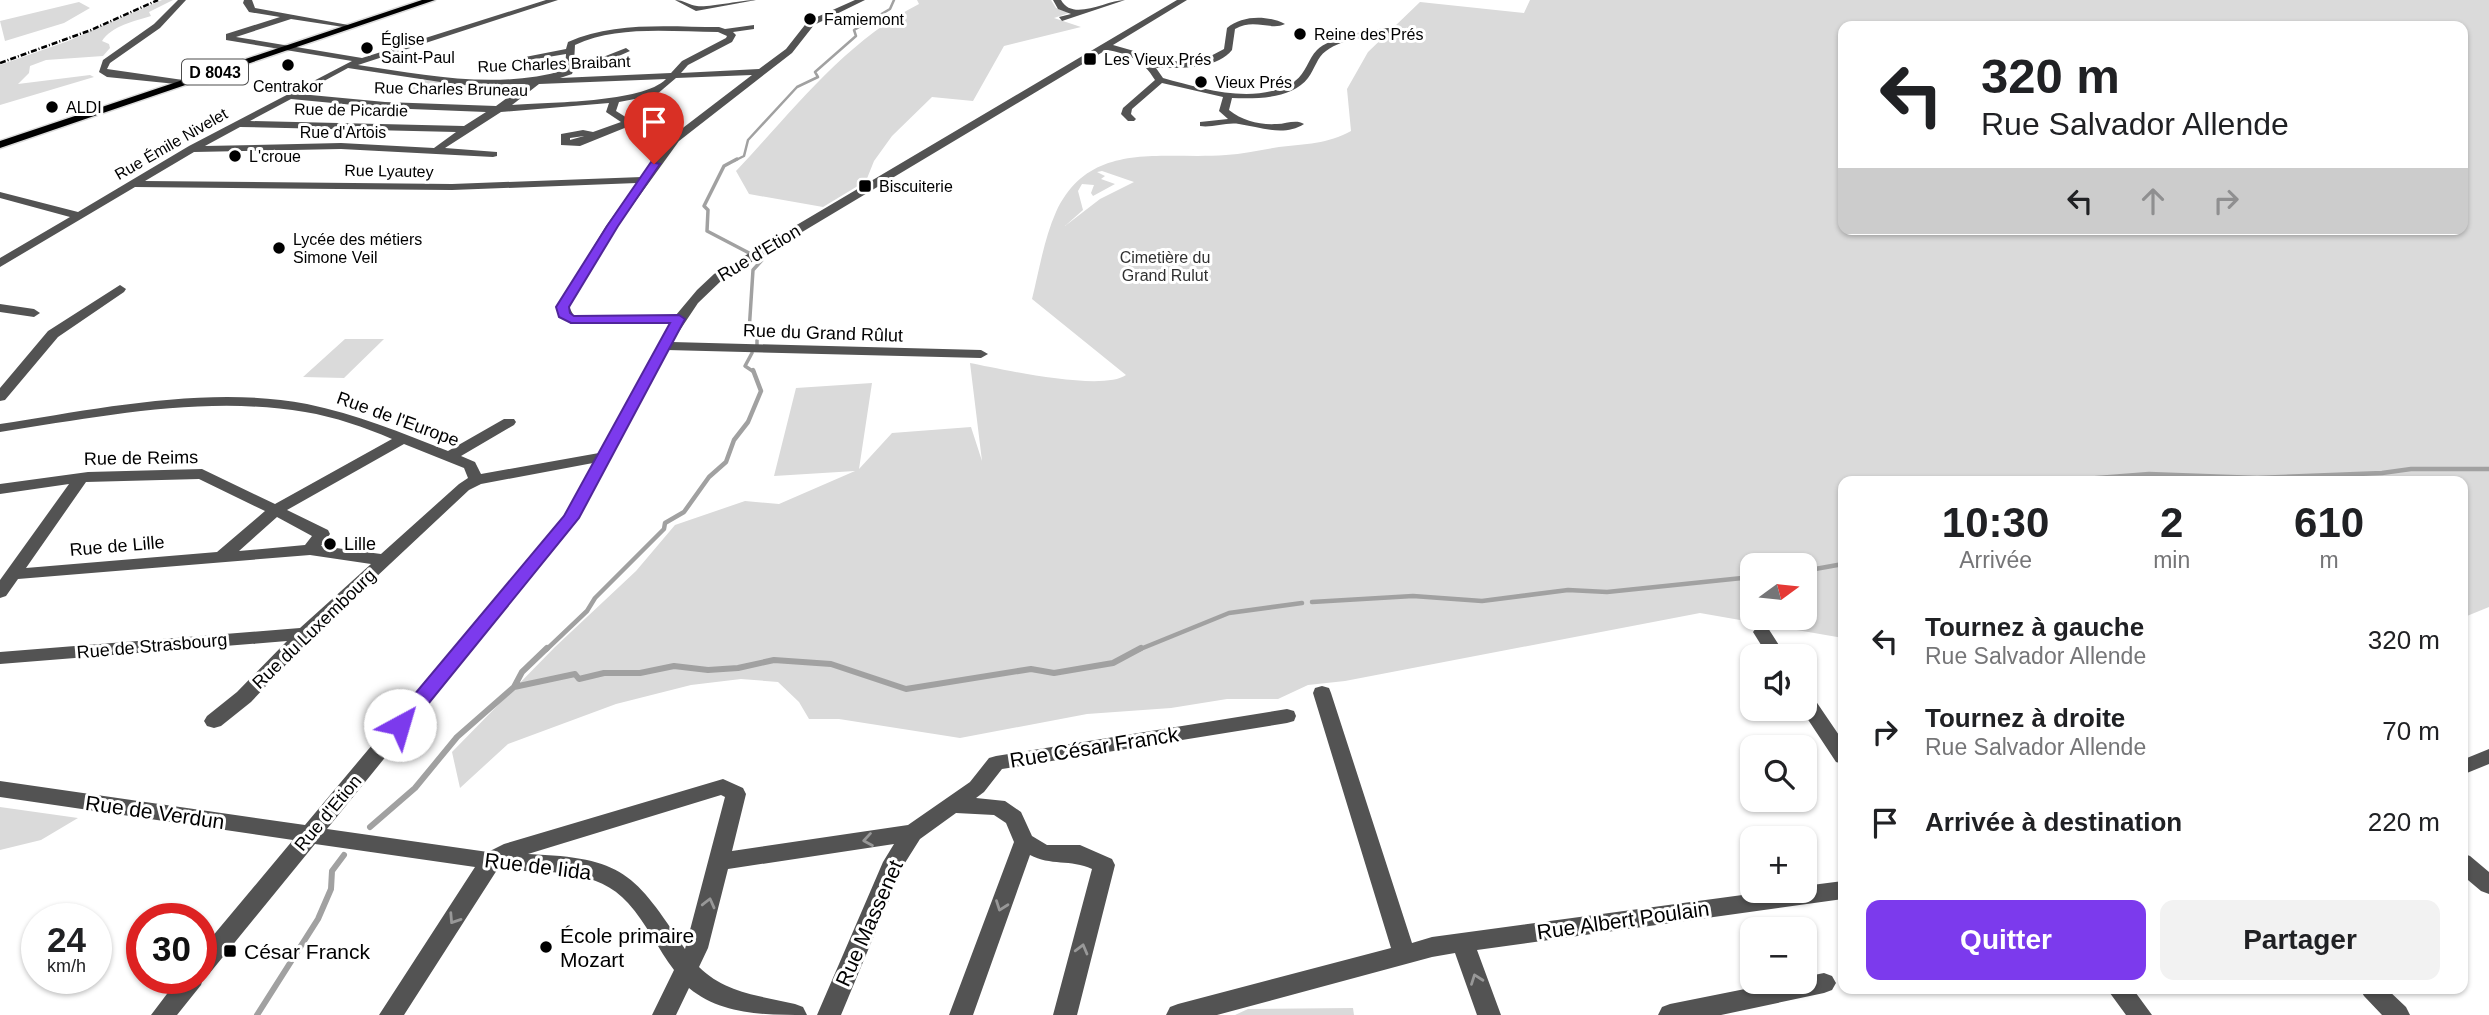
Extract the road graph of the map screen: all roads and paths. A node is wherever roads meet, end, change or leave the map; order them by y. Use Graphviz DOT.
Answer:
graph roads {
  1 [pos="182,0"];
  2 [pos="248,0"];
  3 [pos="431,0"];
  4 [pos="554,0"];
  5 [pos="679,0"];
  6 [pos="752,0"];
  7 [pos="861,0"];
  8 [pos="1057,0"];
  9 [pos="1121,0"];
  10 [pos="1183,0"];
  11 [pos="847,3"];
  12 [pos="1079,14"];
  13 [pos="289,17"];
  14 [pos="1062,19"];
  15 [pos="1281,24"];
  16 [pos="350,26"];
  17 [pos="751,27"];
  18 [pos="1391,30"];
  19 [pos="727,31"];
  20 [pos="1105,47"];
  21 [pos="286,48"];
  22 [pos="570,51"];
  23 [pos="626,51"];
  24 [pos="524,58"];
  25 [pos="361,61"];
  26 [pos="1153,65"];
  27 [pos="346,66"];
  28 [pos="569,69"];
  29 [pos="764,72"];
  30 [pos="673,75"];
  31 [pos="578,80"];
  32 [pos="1160,80"];
  33 [pos="535,82"];
  34 [pos="183,83"];
  35 [pos="1228,95"];
  36 [pos="288,96"];
  37 [pos="615,100"];
  38 [pos="496,109"];
  39 [pos="1131,119"];
  40 [pos="1237,121"];
  41 [pos="237,124"];
  42 [pos="1203,124"];
  43 [pos="1298,124"];
  44 [pos="465,129"];
  45 [pos="594,135"];
  46 [pos="0,145"];
  47 [pos="193,148"];
  48 [pos="438,149"];
  49 [pos="493,154"];
  50 [pos="643,180"];
  51 [pos="134,184"];
  52 [pos="0,195"];
  53 [pos="80,216"];
  54 [pos="0,263"];
  55 [pos="120,289"];
  56 [pos="0,307"];
  57 [pos="34,313"];
  58 [pos="679,319"];
  59 [pos="663,346"];
  60 [pos="981,354"];
  61 [pos="0,397"];
  62 [pos="509,422"];
  63 [pos="0,428"];
  64 [pos="402,439"];
  65 [pos="604,456"];
  66 [pos="449,457"];
  67 [pos="81,478"];
  68 [pos="477,480"];
  69 [pos="0,489"];
  70 [pos="275,510"];
  71 [pos="310,550"];
  72 [pos="223,556"];
  73 [pos="384,560"];
  74 [pos="14,574"];
  75 [pos="0,592"];
  76 [pos="1762,632"];
  77 [pos="305,634"];
  78 [pos="1770,644"];
  79 [pos="0,659"];
  80 [pos="1322,693"];
  81 [pos="1287,716"];
  82 [pos="1817,718"];
  83 [pos="214,721"];
  84 [pos="1838,750"];
  85 [pos="2489,756"];
  86 [pos="2468,765"];
  87 [pos="0,789"];
  88 [pos="951,805"];
  89 [pos="913,833"];
  90 [pos="309,834"];
  91 [pos="1024,842"];
  92 [pos="491,862"];
  93 [pos="719,862"];
  94 [pos="2468,867"];
  95 [pos="2489,885"];
  96 [pos="1838,891"];
  97 [pos="1463,943"];
  98 [pos="217,947"];
  99 [pos="1404,954"];
  100 [pos="688,968"];
  101 [pos="1824,984"];
  102 [pos="179,994"];
  103 [pos="2123,994"];
  104 [pos="2377,994"];
  105 [pos="1182,1014"];
  106 [pos="163,1015"];
  107 [pos="391,1015"];
  108 [pos="664,1015"];
  109 [pos="795,1015"];
  110 [pos="829,1015"];
  111 [pos="961,1015"];
  112 [pos="1065,1015"];
  113 [pos="1489,1015"];
  114 [pos="1670,1015"];
  115 [pos="2140,1015"];
  116 [pos="2398,1015"];
  1 -- 34 [label="street"];
  2 -- 13 [label="street"];
  3 -- 16 [label="main road, D 8043"];
  4 -- 25 [label="street, Rue Émile Nivelet"];
  5 -- 6 [label="street"];
  7 -- 11 [label="street"];
  8 -- 12 [label="street"];
  9 -- 12 [label="street"];
  10 -- 20 [label="street, Rue d'Etion"];
  11 -- 29 [label="street"];
  12 -- 14 [label="street"];
  13 -- 16 [label="street"];
  13 -- 21 [label="street"];
  15 -- 26 [label="street"];
  16 -- 21 [label="main road, D 8043"];
  17 -- 19 [label="street"];
  18 -- 35 [label="street"];
  19 -- 22 [label="street"];
  19 -- 30 [label="street, Rue Charles Bruneau"];
  20 -- 26 [label="street"];
  20 -- 58 [label="street, Rue d'Etion"];
  21 -- 25 [label="street"];
  21 -- 34 [label="main road, D 8043"];
  22 -- 24 [label="street"];
  22 -- 28 [label="street"];
  23 -- 28 [label="street"];
  25 -- 27 [label="street, Rue Émile Nivelet"];
  26 -- 32 [label="street"];
  27 -- 33 [label="street, Rue Charles Braibant"];
  27 -- 36 [label="street, Rue Émile Nivelet"];
  28 -- 31 [label="street"];
  28 -- 33 [label="street"];
  29 -- 30 [label="street, Rue Charles Braibant"];
  29 -- 50 [label="street"];
  30 -- 31 [label="street, Rue Charles Braibant"];
  30 -- 37 [label="street, Rue Charles Bruneau"];
  31 -- 33 [label="street, Rue Charles Braibant"];
  32 -- 35 [label="street"];
  32 -- 39 [label="street"];
  33 -- 38 [label="street"];
  34 -- 46 [label="main road, D 8043"];
  35 -- 40 [label="street"];
  36 -- 38 [label="street, Rue Charles Bruneau"];
  36 -- 41 [label="street, Rue Émile Nivelet"];
  37 -- 38 [label="street, Rue Charles Bruneau"];
  37 -- 45 [label="street"];
  38 -- 44 [label="street"];
  40 -- 42 [label="street"];
  40 -- 43 [label="street"];
  41 -- 44 [label="street, Rue de Picardie"];
  41 -- 47 [label="street, Rue Émile Nivelet"];
  44 -- 48 [label="street"];
  47 -- 48 [label="street, Rue d'Artois"];
  47 -- 51 [label="street, Rue Émile Nivelet"];
  48 -- 49 [label="street, Rue d'Artois"];
  50 -- 51 [label="street, Rue Lyautey"];
  50 -- 58 [label="street"];
  51 -- 53 [label="street, Rue Émile Nivelet"];
  52 -- 53 [label="street"];
  53 -- 54 [label="street, Rue Émile Nivelet"];
  55 -- 61 [label="street"];
  56 -- 57 [label="street"];
  58 -- 59 [label="street, Rue d'Etion"];
  59 -- 60 [label="street, Rue du Grand Rûlut"];
  59 -- 65 [label="street, Rue d'Etion"];
  62 -- 66 [label="street"];
  63 -- 64 [label="street, Rue de l'Europe"];
  64 -- 66 [label="street, Rue de l'Europe"];
  64 -- 70 [label="street"];
  65 -- 68 [label="street"];
  65 -- 90 [label="street, Rue d'Etion"];
  66 -- 68 [label="street, Rue de l'Europe"];
  67 -- 69 [label="street, Rue de Reims"];
  67 -- 70 [label="street, Rue de Reims"];
  67 -- 74 [label="street"];
  68 -- 73 [label="street, Rue du Luxembourg"];
  70 -- 71 [label="street"];
  70 -- 72 [label="street"];
  71 -- 72 [label="street, Rue de Lille"];
  71 -- 73 [label="street, Rue de Lille"];
  72 -- 74 [label="street, Rue de Lille"];
  73 -- 77 [label="street, Rue du Luxembourg"];
  74 -- 75 [label="street"];
  76 -- 78 [label="street"];
  77 -- 79 [label="street, Rue de Strasbourg"];
  77 -- 83 [label="street, Rue du Luxembourg"];
  80 -- 99 [label="street"];
  81 -- 88 [label="street, Rue César Franck"];
  82 -- 84 [label="street"];
  85 -- 86 [label="street"];
  87 -- 90 [label="street, Rue de Verdun"];
  88 -- 89 [label="street, Rue César Franck"];
  88 -- 91 [label="street"];
  89 -- 93 [label="street, Rue César Franck, one-way"];
  89 -- 110 [label="street, Rue Massenet"];
  90 -- 92 [label="street, Rue de Iida"];
  90 -- 98 [label="street, Rue d'Etion"];
  91 -- 111 [label="street, one-way"];
  112 -- 91 [label="street, one-way"];
  92 -- 93 [label="street"];
  92 -- 100 [label="street, Rue de Iida"];
  92 -- 107 [label="street, one-way"];
  100 -- 93 [label="street, one-way"];
  94 -- 95 [label="street"];
  96 -- 97 [label="street, Rue Albert Poulain"];
  97 -- 99 [label="street, Rue Albert Poulain"];
  113 -- 97 [label="street, one-way"];
  99 -- 105 [label="street, Rue Albert Poulain"];
  100 -- 108 [label="street"];
  100 -- 109 [label="street, Rue de Iida"];
  101 -- 114 [label="street"];
  102 -- 106 [label="street"];
  103 -- 115 [label="street"];
  104 -- 116 [label="street"];
}
